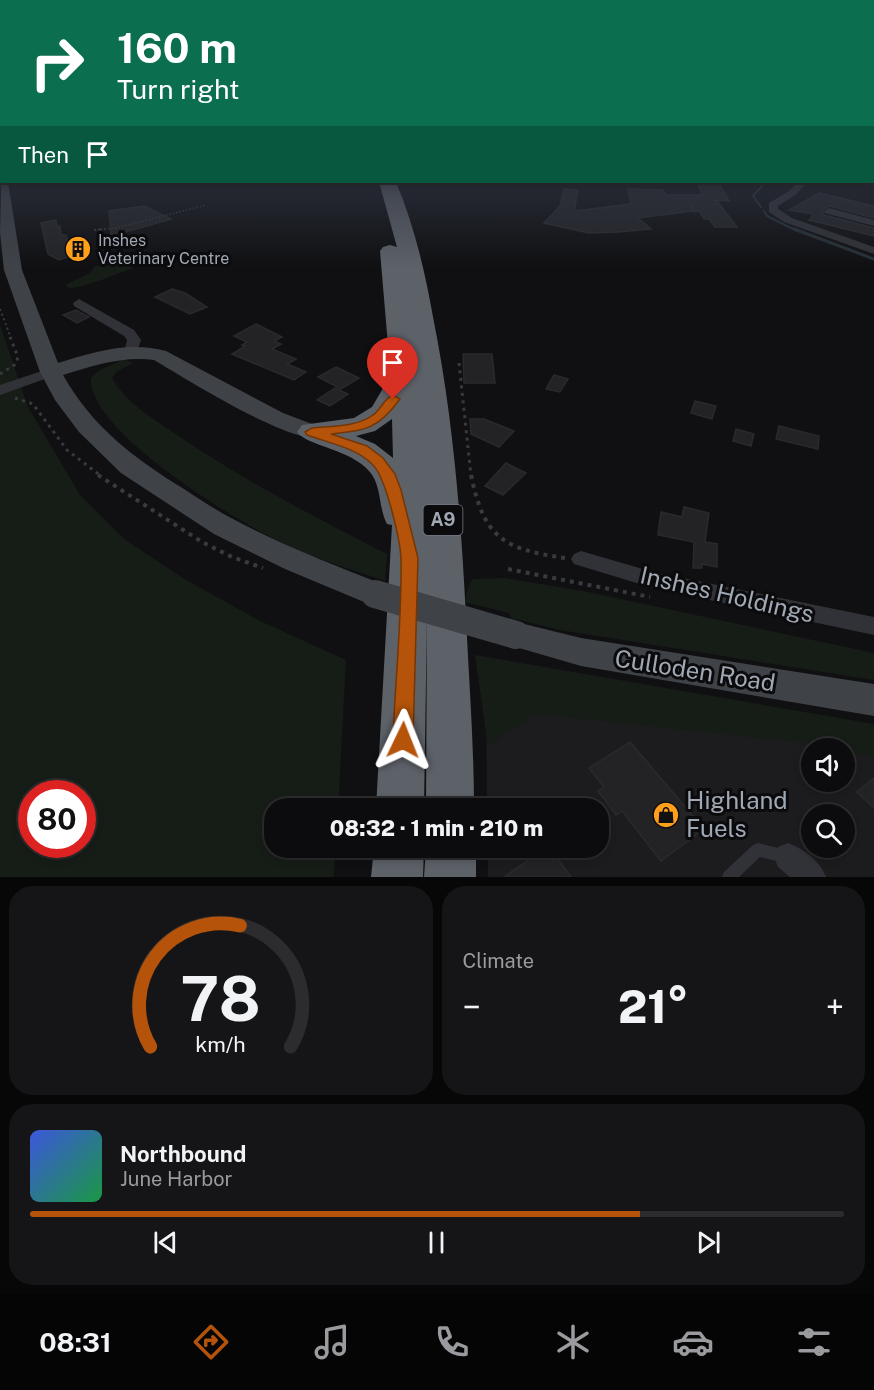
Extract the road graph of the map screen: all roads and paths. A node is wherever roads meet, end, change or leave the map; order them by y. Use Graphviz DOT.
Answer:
graph roads {
  1 [pos="1,187"];
  2 [pos="372,187"];
  3 [pos="389,187"];
  4 [pos="798,187"];
  5 [pos="206,205"];
  6 [pos="692,207"];
  7 [pos="829,211"];
  8 [pos="695,213"];
  9 [pos="874,223"];
  10 [pos="94,230"];
  11 [pos="874,251"];
  12 [pos="7,272"];
  13 [pos="79,303"];
  14 [pos="0,309"];
  15 [pos="131,352"];
  16 [pos="459,363"];
  17 [pos="404,366"];
  18 [pos="51,372"];
  19 [pos="0,374"];
  20 [pos="0,390"];
  21 [pos="312,432"];
  22 [pos="410,558"];
  23 [pos="581,559"];
  24 [pos="874,626"];
  25 [pos="874,700"];
  26 [pos="400,798"];
  27 [pos="450,798"];
  28 [pos="788,857"];
  29 [pos="398,858"];
  30 [pos="451,858"];
  31 [pos="397,877"];
  32 [pos="450,877"];
  33 [pos="729,877"];
  34 [pos="812,877"];
  1 -- 12 [label="main road"];
  2 -- 17 [label="highway, A9"];
  3 -- 27 [label="highway, A9"];
  4 -- 11 [label="street"];
  5 -- 10 [label="path"];
  6 -- 8 [label="path"];
  7 -- 9 [label="street"];
  12 -- 18 [label="main road, Culloden Road"];
  13 -- 15 [label="street"];
  14 -- 19 [label="path"];
  15 -- 18 [label="main road"];
  15 -- 21 [label="main road"];
  16 -- 23 [label="path"];
  17 -- 21 [label="highway, A9"];
  17 -- 22 [label="highway, A9"];
  18 -- 20 [label="street"];
  18 -- 25 [label="main road, Culloden Road, bridge"];
  21 -- 22 [label="highway, A9"];
  22 -- 26 [label="highway, A9"];
  23 -- 24 [label="street, Inshes Holdings"];
  28 -- 33 [label="lane"];
  28 -- 34 [label="street"];
  29 -- 31 [label="highway"];
  30 -- 32 [label="highway"];
}
